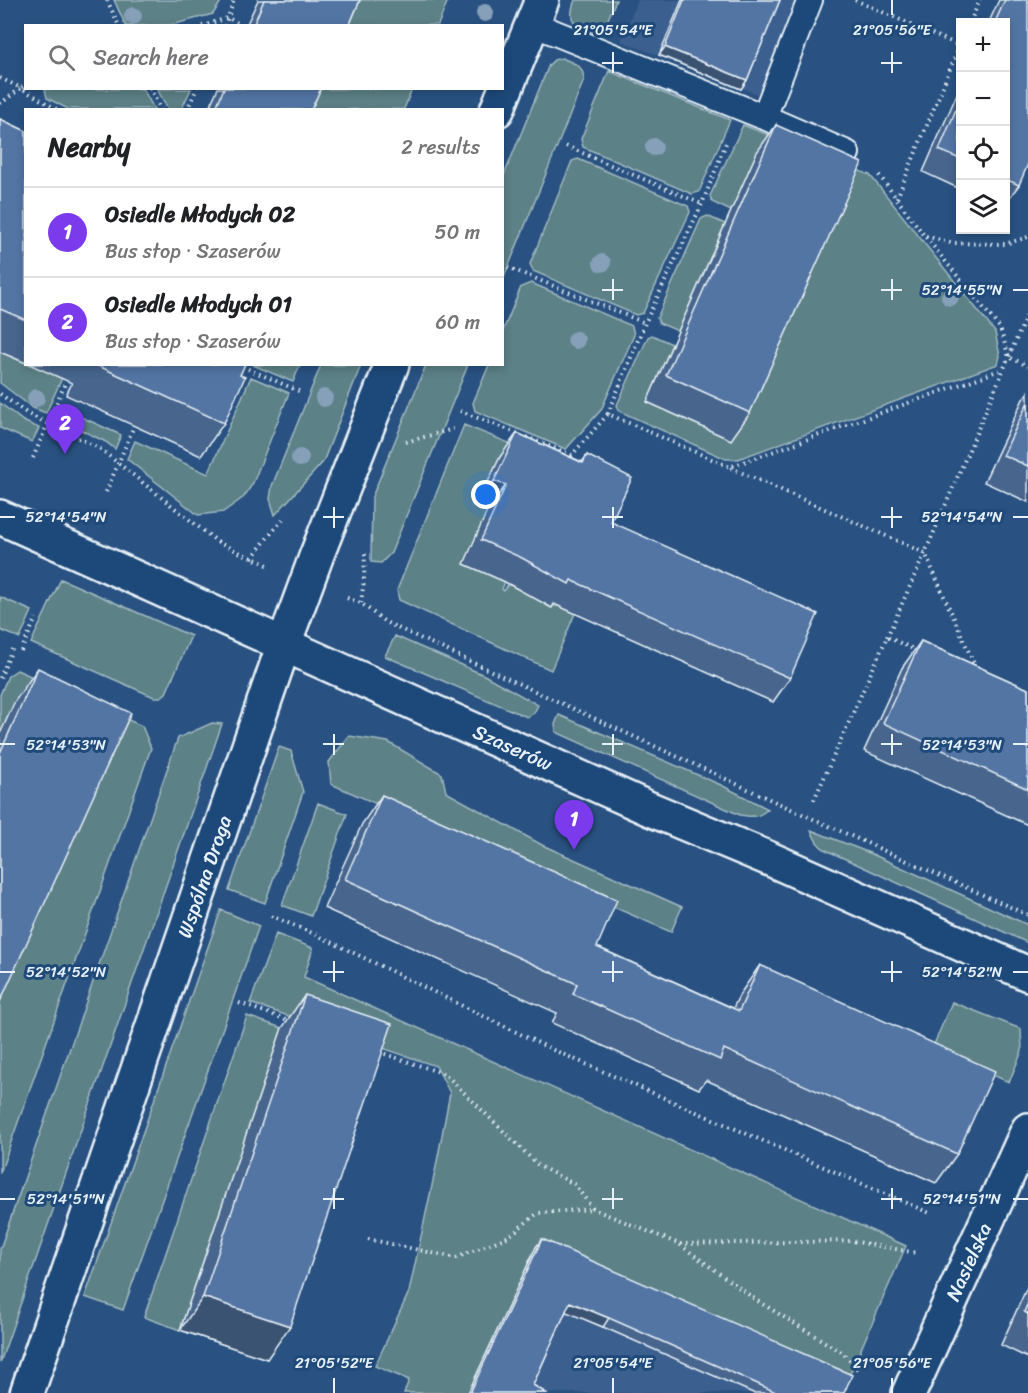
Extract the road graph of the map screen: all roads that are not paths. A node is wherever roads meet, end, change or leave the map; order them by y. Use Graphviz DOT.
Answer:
graph roads {
  1 [pos="810,0"];
  2 [pos="538,12"];
  3 [pos="498,108"];
  4 [pos="764,117"];
  5 [pos="847,153"];
  6 [pos="391,366"];
  7 [pos="0,517"];
  8 [pos="284,644"];
  9 [pos="1028,974"];
  10 [pos="1028,1130"];
  11 [pos="27,1393"];
  12 [pos="909,1393"];
  1 -- 4 [label="lane"];
  2 -- 3 [label="street"];
  2 -- 4 [label="lane"];
  4 -- 5 [label="lane"];
  6 -- 8 [label="street, Wspólna Droga"];
  7 -- 8 [label="street, Szaserów"];
  8 -- 9 [label="street, Szaserów"];
  8 -- 11 [label="street, Wspólna Droga"];
  10 -- 12 [label="street, Nasielska"];
}
